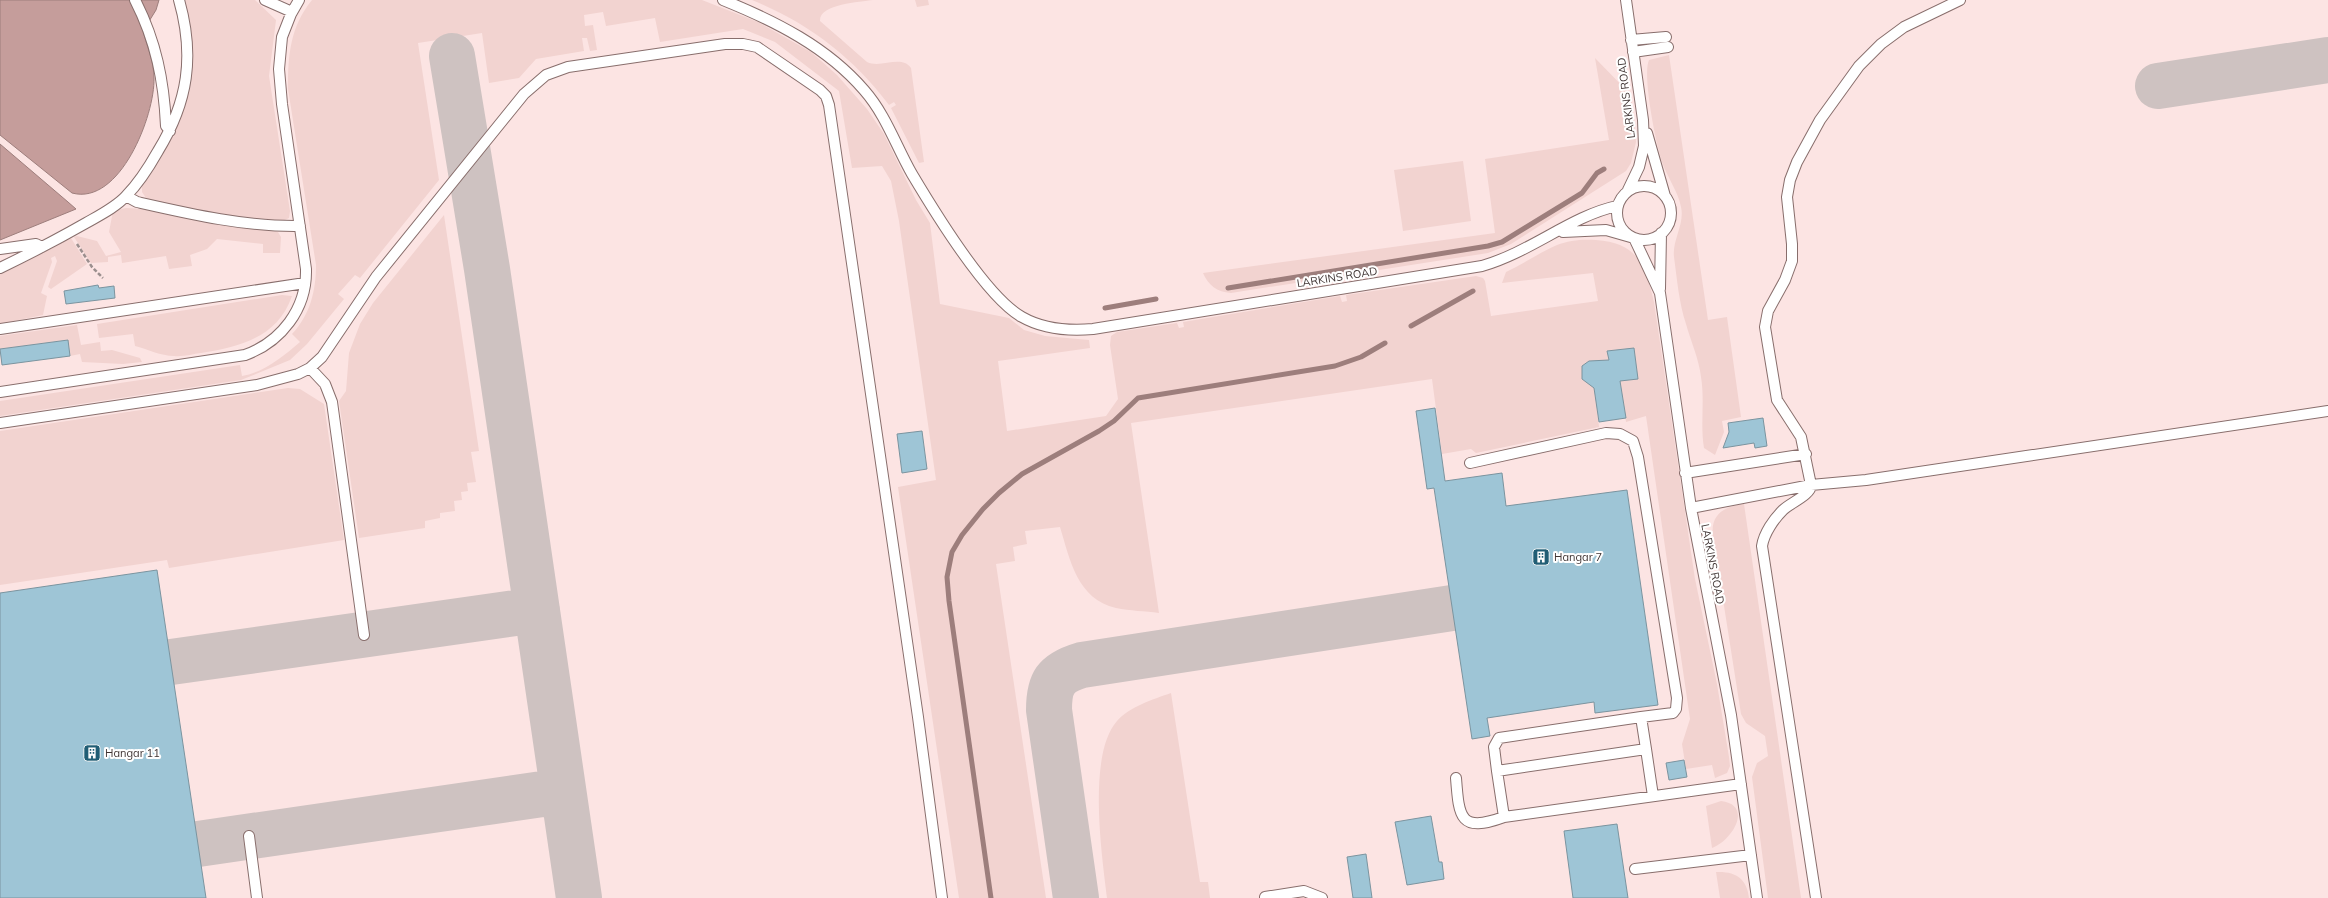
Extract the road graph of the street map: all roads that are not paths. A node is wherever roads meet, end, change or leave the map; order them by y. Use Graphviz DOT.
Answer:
graph roads {
  1 [pos="135,0"];
  2 [pos="178,0"];
  3 [pos="265,0"];
  4 [pos="299,0"];
  5 [pos="723,0"];
  6 [pos="1626,0"];
  7 [pos="1960,0"];
  8 [pos="292,12"];
  9 [pos="1666,37"];
  10 [pos="1631,40"];
  11 [pos="1668,47"];
  12 [pos="1633,52"];
  13 [pos="1643,120"];
  14 [pos="170,131"];
  15 [pos="1628,190"];
  16 [pos="126,196"];
  17 [pos="1665,196"];
  18 [pos="1617,206"];
  19 [pos="300,226"];
  20 [pos="1557,233"];
  21 [pos="1661,233"];
  22 [pos="1634,238"];
  23 [pos="42,247"];
  24 [pos="0,249"];
  25 [pos="0,268"];
  26 [pos="305,283"];
  27 [pos="1660,293"];
  28 [pos="0,329"];
  29 [pos="310,368"];
  30 [pos="0,392"];
  31 [pos="2328,411"];
  32 [pos="0,423"];
  33 [pos="1806,454"];
  34 [pos="1470,463"];
  35 [pos="1685,473"];
  36 [pos="1811,485"];
  37 [pos="1690,508"];
  38 [pos="364,635"];
  39 [pos="1641,717"];
  40 [pos="1646,749"];
  41 [pos="1497,771"];
  42 [pos="1456,778"];
  43 [pos="1742,784"];
  44 [pos="1653,796"];
  45 [pos="1504,817"];
  46 [pos="248,836"];
  47 [pos="1751,855"];
  48 [pos="1635,870"];
  49 [pos="1265,897"];
  50 [pos="257,898"];
  51 [pos="942,898"];
  52 [pos="1322,898"];
  53 [pos="1757,898"];
  54 [pos="1816,898"];
  1 -- 14 [label="lane"];
  2 -- 14 [label="lane"];
  3 -- 8 [label="lane"];
  4 -- 8 [label="lane"];
  5 -- 20 [label="lane, LARKINS ROAD"];
  6 -- 10 [label="lane, LARKINS ROAD"];
  7 -- 33 [label="lane"];
  8 -- 19 [label="lane"];
  9 -- 10 [label="lane"];
  10 -- 12 [label="lane, LARKINS ROAD"];
  11 -- 12 [label="lane"];
  12 -- 13 [label="lane, LARKINS ROAD"];
  13 -- 15 [label="lane, LARKINS ROAD"];
  13 -- 17 [label="lane"];
  14 -- 16 [label="lane"];
  15 -- 17 [label="lane"];
  15 -- 18 [label="lane"];
  16 -- 19 [label="lane"];
  16 -- 23 [label="lane"];
  17 -- 21 [label="lane"];
  18 -- 20 [label="lane, LARKINS ROAD"];
  18 -- 22 [label="lane"];
  19 -- 26 [label="lane"];
  20 -- 22 [label="lane"];
  21 -- 22 [label="lane"];
  21 -- 27 [label="lane"];
  22 -- 27 [label="lane, LARKINS ROAD"];
  23 -- 24 [label="lane"];
  23 -- 25 [label="lane"];
  26 -- 28 [label="lane"];
  26 -- 30 [label="lane"];
  27 -- 35 [label="lane, LARKINS ROAD"];
  29 -- 32 [label="lane"];
  29 -- 38 [label="lane"];
  29 -- 51 [label="lane"];
  31 -- 36 [label="lane"];
  33 -- 35 [label="lane"];
  33 -- 36 [label="lane"];
  34 -- 39 [label="lane"];
  35 -- 37 [label="lane, LARKINS ROAD"];
  36 -- 37 [label="lane"];
  36 -- 54 [label="lane"];
  37 -- 43 [label="lane, LARKINS ROAD"];
  39 -- 40 [label="lane"];
  39 -- 41 [label="lane"];
  40 -- 41 [label="lane"];
  40 -- 44 [label="lane"];
  41 -- 45 [label="lane"];
  42 -- 45 [label="lane"];
  43 -- 44 [label="lane"];
  43 -- 47 [label="lane, LARKINS ROAD"];
  44 -- 45 [label="lane"];
  46 -- 50 [label="lane"];
  47 -- 48 [label="lane"];
  47 -- 53 [label="lane, LARKINS ROAD"];
  49 -- 52 [label="lane"];
}
